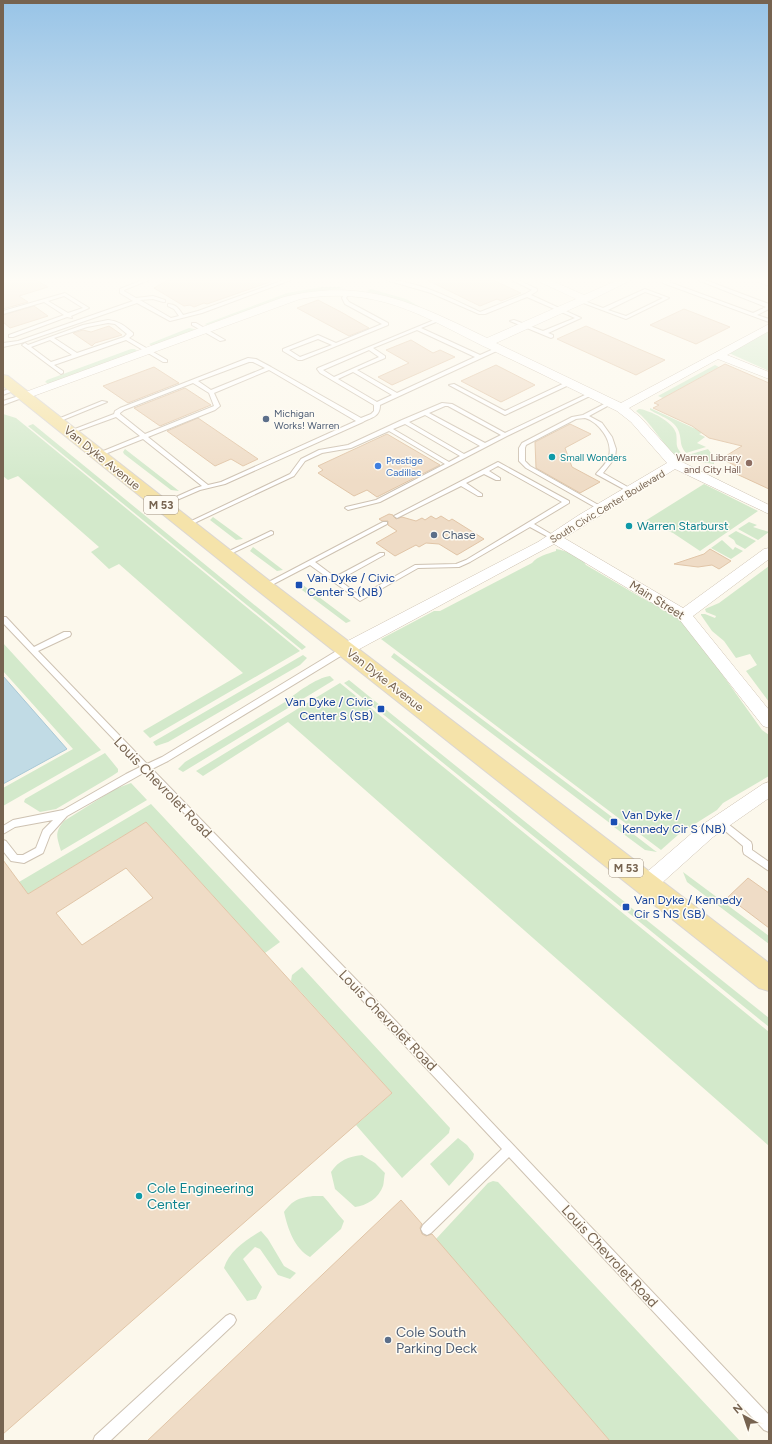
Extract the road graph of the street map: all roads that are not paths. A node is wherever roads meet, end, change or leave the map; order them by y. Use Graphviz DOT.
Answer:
graph roads {
  1 [pos="27,347"];
  2 [pos="65,347"];
  3 [pos="98,347"];
  4 [pos="131,347"];
  5 [pos="142,347"];
  6 [pos="158,347"];
  7 [pos="291,347"];
  8 [pos="330,347"];
  9 [pos="458,347"];
  10 [pos="495,347"];
  11 [pos="732,347"];
  12 [pos="369,348"];
  13 [pos="498,349"];
  14 [pos="148,351"];
  15 [pos="76,355"];
  16 [pos="718,355"];
  17 [pos="479,357"];
  18 [pos="165,362"];
  19 [pos="51,364"];
  20 [pos="269,368"];
  21 [pos="353,370"];
  22 [pos="61,372"];
  23 [pos="769,376"];
  24 [pos="3,379"];
  25 [pos="333,379"];
  26 [pos="193,381"];
  27 [pos="569,383"];
  28 [pos="452,385"];
  29 [pos="14,392"];
  30 [pos="211,392"];
  31 [pos="590,394"];
  32 [pos="396,395"];
  33 [pos="104,402"];
  34 [pos="3,403"];
  35 [pos="377,404"];
  36 [pos="615,406"];
  37 [pos="424,412"];
  38 [pos="117,415"];
  39 [pos="585,416"];
  40 [pos="56,421"];
  41 [pos="360,421"];
  42 [pos="404,422"];
  43 [pos="389,428"];
  44 [pos="70,432"];
  45 [pos="505,435"];
  46 [pos="145,437"];
  47 [pos="485,446"];
  48 [pos="98,455"];
  49 [pos="464,456"];
  50 [pos="449,464"];
  51 [pos="676,464"];
  52 [pos="484,471"];
  53 [pos="498,479"];
  54 [pos="461,483"];
  55 [pos="206,486"];
  56 [pos="631,492"];
  57 [pos="480,495"];
  58 [pos="161,505"];
  59 [pos="544,506"];
  60 [pos="348,508"];
  61 [pos="600,508"];
  62 [pos="769,510"];
  63 [pos="552,511"];
  64 [pos="397,516"];
  65 [pos="385,523"];
  66 [pos="529,524"];
  67 [pos="186,525"];
  68 [pos="271,533"];
  69 [pos="554,538"];
  70 [pos="769,552"];
  71 [pos="382,554"];
  72 [pos="224,555"];
  73 [pos="310,562"];
  74 [pos="334,580"];
  75 [pos="264,586"];
  76 [pos="684,615"];
  77 [pos="3,619"];
  78 [pos="67,634"];
  79 [pos="346,649"];
  80 [pos="33,651"];
  81 [pos="769,722"];
  82 [pos="145,768"];
  83 [pos="769,789"];
  84 [pos="65,813"];
  85 [pos="720,822"];
  86 [pos="3,830"];
  87 [pos="3,844"];
  88 [pos="769,867"];
  89 [pos="647,884"];
  90 [pos="769,979"];
  91 [pos="510,1149"];
  92 [pos="427,1229"];
  93 [pos="230,1320"];
  94 [pos="769,1424"];
  95 [pos="100,1441"];
  1 -- 19 [label="lane"];
  2 -- 15 [label="lane"];
  3 -- 15 [label="lane"];
  4 -- 22 [label="street"];
  5 -- 14 [label="lane"];
  6 -- 14 [label="street"];
  7 -- 8 [label="lane"];
  9 -- 17 [label="lane"];
  10 -- 13 [label="street, South Civic Center Boulevard"];
  11 -- 16 [label="street"];
  12 -- 21 [label="lane"];
  12 -- 25 [label="lane"];
  13 -- 17 [label="lane"];
  13 -- 27 [label="street, South Civic Center Boulevard"];
  14 -- 18 [label="lane"];
  14 -- 29 [label="street"];
  15 -- 19 [label="lane"];
  16 -- 23 [label="street"];
  16 -- 36 [label="street"];
  17 -- 32 [label="lane"];
  19 -- 22 [label="lane"];
  20 -- 26 [label="lane"];
  20 -- 30 [label="lane"];
  20 -- 41 [label="lane"];
  21 -- 25 [label="lane"];
  21 -- 32 [label="lane"];
  22 -- 29 [label="street"];
  24 -- 29 [label="main road, Van Dyke Avenue / M 53"];
  25 -- 35 [label="lane"];
  26 -- 30 [label="lane"];
  26 -- 38 [label="lane"];
  27 -- 28 [label="lane"];
  27 -- 31 [label="street, South Civic Center Boulevard"];
  29 -- 34 [label="lane"];
  29 -- 40 [label="main road, Van Dyke Avenue / M 53"];
  30 -- 46 [label="lane"];
  31 -- 36 [label="street, South Civic Center Boulevard"];
  31 -- 45 [label="lane"];
  32 -- 35 [label="lane"];
  33 -- 40 [label="lane"];
  35 -- 41 [label="lane"];
  36 -- 39 [label="lane"];
  36 -- 51 [label="street, South Civic Center Boulevard"];
  37 -- 42 [label="lane"];
  37 -- 45 [label="lane"];
  37 -- 47 [label="lane"];
  38 -- 44 [label="lane"];
  38 -- 46 [label="lane"];
  39 -- 56 [label="lane"];
  39 -- 61 [label="lane"];
  40 -- 44 [label="main road, Van Dyke Avenue / M 53"];
  41 -- 55 [label="lane"];
  42 -- 43 [label="lane"];
  42 -- 49 [label="lane"];
  43 -- 50 [label="lane"];
  43 -- 67 [label="lane"];
  44 -- 48 [label="main road, Van Dyke Avenue / M 53"];
  45 -- 47 [label="lane"];
  46 -- 48 [label="lane"];
  46 -- 55 [label="lane"];
  47 -- 49 [label="lane"];
  48 -- 58 [label="main road, Van Dyke Avenue / M 53"];
  49 -- 50 [label="lane"];
  50 -- 60 [label="lane"];
  51 -- 56 [label="street, South Civic Center Boulevard"];
  51 -- 62 [label="street"];
  52 -- 53 [label="lane"];
  52 -- 54 [label="lane"];
  52 -- 63 [label="lane"];
  54 -- 57 [label="lane"];
  54 -- 64 [label="lane"];
  55 -- 58 [label="lane"];
  56 -- 61 [label="street, South Civic Center Boulevard"];
  58 -- 67 [label="main road, Van Dyke Avenue / M 53"];
  59 -- 63 [label="lane"];
  61 -- 69 [label="street, South Civic Center Boulevard"];
  63 -- 66 [label="lane"];
  65 -- 73 [label="lane"];
  66 -- 69 [label="lane"];
  66 -- 74 [label="lane"];
  67 -- 72 [label="main road, Van Dyke Avenue / M 53"];
  68 -- 72 [label="lane"];
  69 -- 76 [label="street, Main Street"];
  69 -- 79 [label="street, South Civic Center Boulevard"];
  70 -- 76 [label="street"];
  71 -- 74 [label="lane"];
  72 -- 75 [label="main road, Van Dyke Avenue / M 53"];
  73 -- 74 [label="lane"];
  73 -- 75 [label="lane"];
  75 -- 79 [label="main road, Van Dyke Avenue / M 53"];
  76 -- 81 [label="street, Main Street"];
  77 -- 80 [label="lane, Louis Chevrolet Road"];
  78 -- 80 [label="lane"];
  79 -- 82 [label="lane"];
  79 -- 89 [label="main road, Van Dyke Avenue / M 53"];
  80 -- 82 [label="lane, Louis Chevrolet Road"];
  82 -- 84 [label="lane"];
  82 -- 91 [label="lane, Louis Chevrolet Road"];
  83 -- 85 [label="street"];
  84 -- 86 [label="lane"];
  84 -- 87 [label="lane"];
  85 -- 88 [label="lane"];
  85 -- 89 [label="street"];
  89 -- 90 [label="main road, Van Dyke Avenue / M 53"];
  91 -- 92 [label="lane"];
  91 -- 94 [label="lane, Louis Chevrolet Road"];
  93 -- 95 [label="lane"];
}
